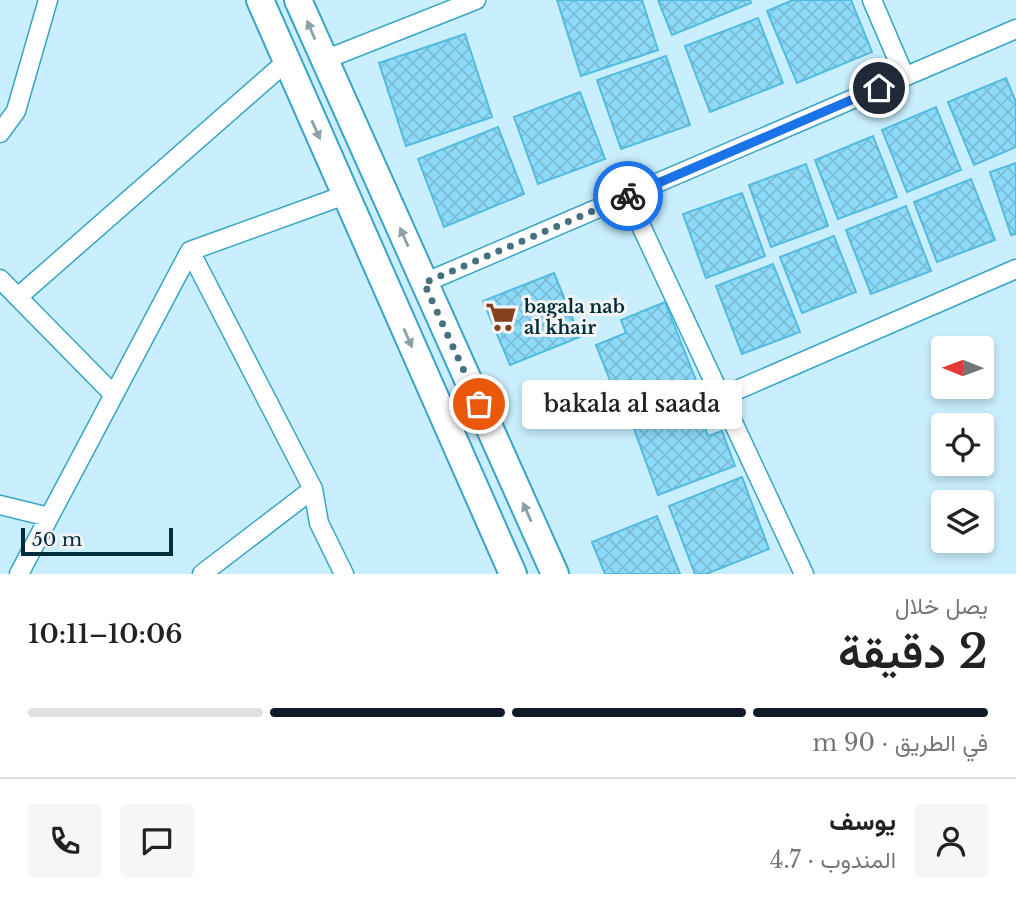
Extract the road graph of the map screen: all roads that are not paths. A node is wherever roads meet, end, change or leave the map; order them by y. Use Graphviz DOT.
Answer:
graph roads {
  1 [pos="48,0"];
  2 [pos="260,0"];
  3 [pos="298,0"];
  4 [pos="476,0"];
  5 [pos="872,0"];
  6 [pos="1016,29"];
  7 [pos="324,60"];
  8 [pos="286,62"];
  9 [pos="905,77"];
  10 [pos="0,133"];
  11 [pos="345,195"];
  12 [pos="627,196"];
  13 [pos="190,251"];
  14 [pos="1016,269"];
  15 [pos="0,279"];
  16 [pos="424,283"];
  17 [pos="18,297"];
  18 [pos="114,396"];
  19 [pos="721,397"];
  20 [pos="313,489"];
  21 [pos="0,505"];
  22 [pos="49,517"];
  23 [pos="19,574"];
  24 [pos="202,574"];
  25 [pos="344,574"];
  26 [pos="513,574"];
  27 [pos="555,574"];
  28 [pos="804,574"];
  1 -- 10 [label="street"];
  2 -- 8 [label="main road"];
  7 -- 3 [label="main road, one-way"];
  4 -- 7 [label="street"];
  5 -- 9 [label="street"];
  6 -- 9 [label="street"];
  16 -- 7 [label="main road, one-way"];
  8 -- 11 [label="main road, one-way"];
  8 -- 17 [label="street"];
  9 -- 12 [label="street"];
  11 -- 13 [label="street"];
  11 -- 26 [label="main road, one-way"];
  12 -- 16 [label="street"];
  12 -- 19 [label="street"];
  13 -- 18 [label="street"];
  13 -- 20 [label="street"];
  14 -- 19 [label="street"];
  15 -- 17 [label="street"];
  27 -- 16 [label="main road, one-way"];
  17 -- 18 [label="street"];
  18 -- 22 [label="street"];
  19 -- 28 [label="street"];
  20 -- 24 [label="street"];
  20 -- 25 [label="street"];
  21 -- 22 [label="street"];
  22 -- 23 [label="street"];
}
